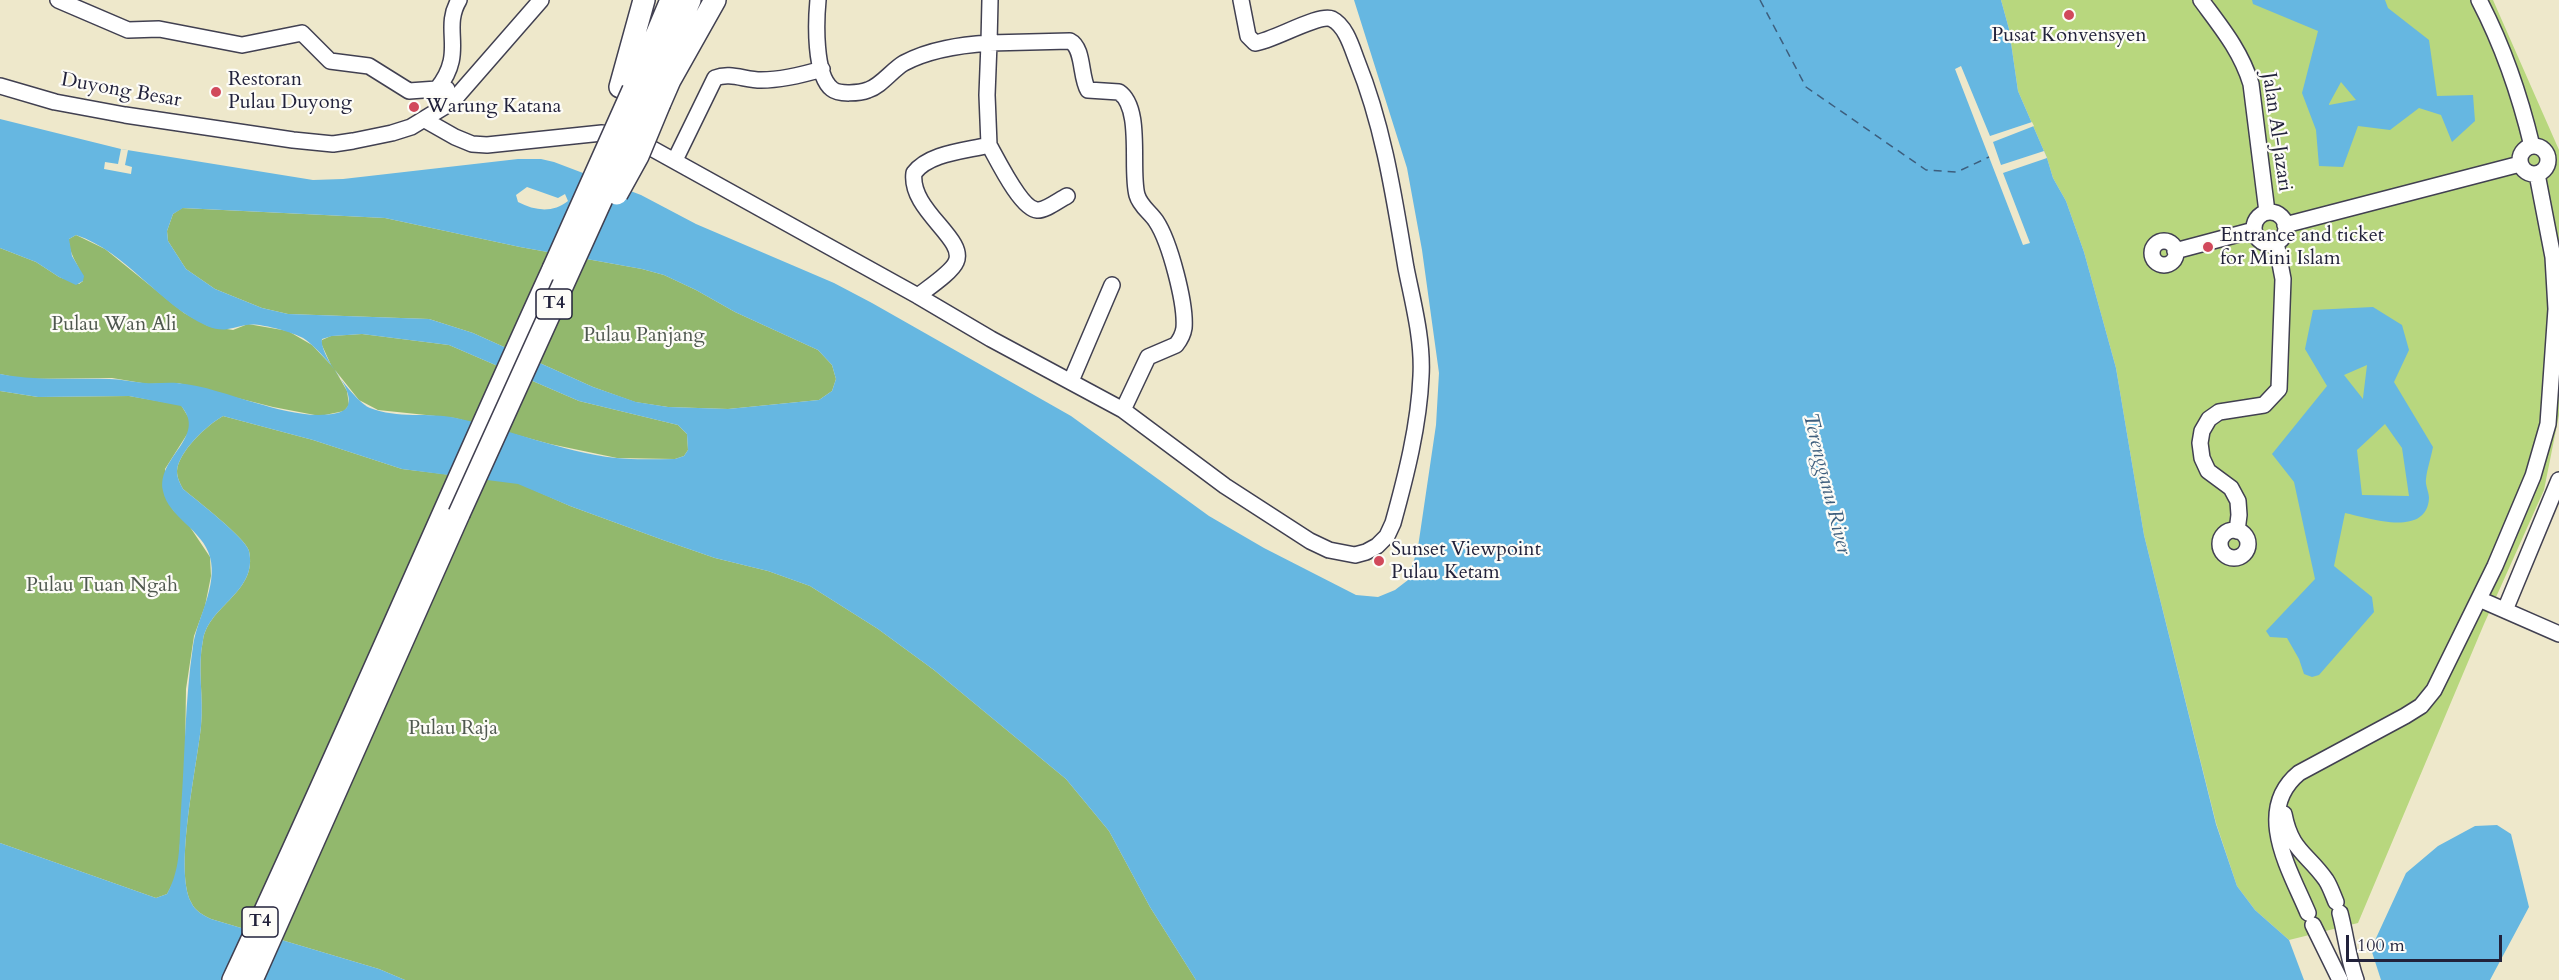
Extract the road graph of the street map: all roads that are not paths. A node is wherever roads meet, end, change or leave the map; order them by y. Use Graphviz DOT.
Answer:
graph roads {
  1 [pos="58,0"];
  2 [pos="459,0"];
  3 [pos="541,0"];
  4 [pos="644,0"];
  5 [pos="672,0"];
  6 [pos="690,0"];
  7 [pos="715,0"];
  8 [pos="818,0"];
  9 [pos="990,0"];
  10 [pos="1241,0"];
  11 [pos="2201,0"];
  12 [pos="2480,0"];
  13 [pos="989,43"];
  14 [pos="822,69"];
  15 [pos="0,87"];
  16 [pos="437,89"];
  17 [pos="464,89"];
  18 [pos="641,94"];
  19 [pos="425,120"];
  20 [pos="989,146"];
  21 [pos="2532,146"];
  22 [pos="675,160"];
  23 [pos="2520,164"];
  24 [pos="2537,174"];
  25 [pos="1067,196"];
  26 [pos="2267,212"];
  27 [pos="2285,225"];
  28 [pos="2254,230"];
  29 [pos="2276,242"];
  30 [pos="2175,251"];
  31 [pos="1112,285"];
  32 [pos="918,296"];
  33 [pos="1071,381"];
  34 [pos="1123,410"];
  35 [pos="2559,480"];
  36 [pos="452,510"];
  37 [pos="2237,531"];
  38 [pos="2479,599"];
  39 [pos="2505,610"];
  40 [pos="2559,634"];
  41 [pos="2289,781"];
  42 [pos="294,867"];
  43 [pos="233,980"];
  44 [pos="252,980"];
  45 [pos="2340,980"];
  46 [pos="2355,980"];
  1 -- 16 [label="street"];
  2 -- 16 [label="street"];
  3 -- 17 [label="street, Duyong Besar"];
  4 -- 18 [label="highway"];
  5 -- 18 [label="highway, T4"];
  6 -- 18 [label="highway, T4"];
  7 -- 18 [label="highway"];
  8 -- 14 [label="street"];
  9 -- 13 [label="street"];
  10 -- 34 [label="street"];
  11 -- 26 [label="street, Jalan Al-Jazari"];
  12 -- 21 [label="street"];
  13 -- 14 [label="street"];
  13 -- 20 [label="street"];
  13 -- 34 [label="street"];
  14 -- 22 [label="street"];
  15 -- 19 [label="street, Duyong Besar"];
  16 -- 17 [label="street"];
  17 -- 19 [label="street, Duyong Besar"];
  18 -- 36 [label="highway, T4, bridge"];
  18 -- 36 [label="highway, T4, bridge"];
  19 -- 22 [label="street"];
  20 -- 25 [label="street"];
  20 -- 32 [label="street"];
  21 -- 23 [label="street"];
  21 -- 24 [label="street"];
  22 -- 32 [label="street"];
  23 -- 24 [label="street"];
  23 -- 27 [label="street"];
  24 -- 38 [label="street"];
  26 -- 27 [label="street"];
  26 -- 28 [label="street"];
  27 -- 29 [label="street"];
  28 -- 29 [label="street"];
  28 -- 30 [label="street"];
  29 -- 37 [label="street"];
  31 -- 33 [label="street"];
  32 -- 33 [label="street"];
  33 -- 34 [label="street"];
  35 -- 39 [label="street"];
  36 -- 42 [label="highway, T4"];
  38 -- 39 [label="street"];
  38 -- 41 [label="street"];
  39 -- 40 [label="street"];
  41 -- 45 [label="street"];
  41 -- 46 [label="street"];
  42 -- 43 [label="highway, T4"];
  42 -- 44 [label="highway, T4"];
}
